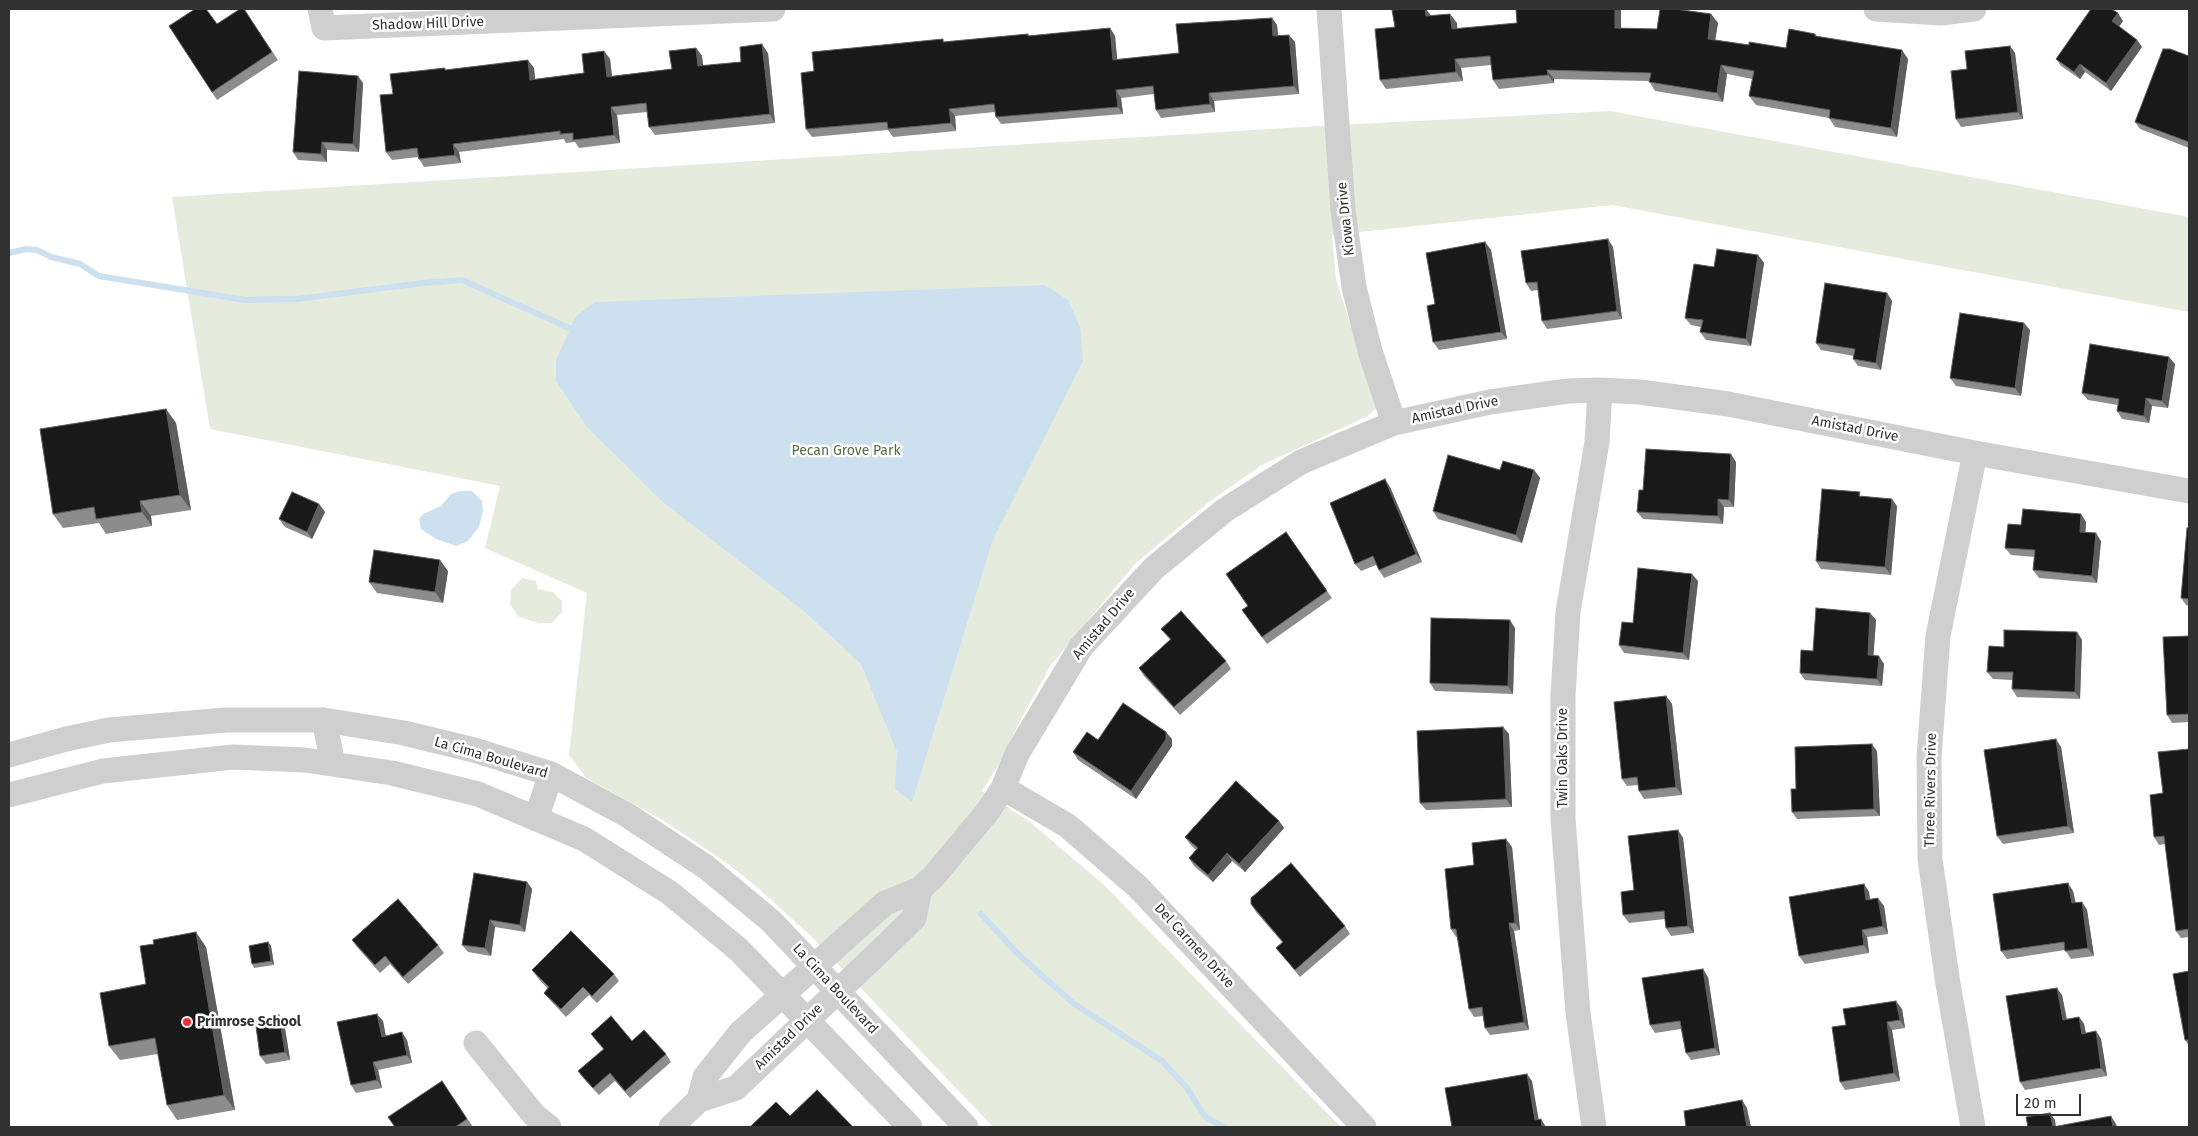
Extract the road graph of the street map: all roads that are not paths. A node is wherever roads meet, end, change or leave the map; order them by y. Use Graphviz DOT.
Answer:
graph roads {
  1 [pos="773,9"];
  2 [pos="1329,9"];
  3 [pos="1876,9"];
  4 [pos="1974,9"];
  5 [pos="638,12"];
  6 [pos="322,19"];
  7 [pos="1600,390"];
  8 [pos="1394,423"];
  9 [pos="1975,453"];
  10 [pos="2189,490"];
  11 [pos="324,720"];
  12 [pos="19,753"];
  13 [pos="333,764"];
  14 [pos="551,774"];
  15 [pos="39,787"];
  16 [pos="1003,788"];
  17 [pos="9,795"];
  18 [pos="536,819"];
  19 [pos="920,889"];
  20 [pos="814,966"];
  21 [pos="837,992"];
  22 [pos="783,995"];
  23 [pos="807,1020"];
  24 [pos="476,1043"];
  25 [pos="699,1100"];
  26 [pos="549,1127"];
  27 [pos="671,1127"];
  28 [pos="910,1127"];
  29 [pos="966,1127"];
  30 [pos="1364,1127"];
  31 [pos="1594,1127"];
  32 [pos="1973,1127"];
  1 -- 5 [label="street, Shadow Hill Drive"];
  2 -- 8 [label="street, Kiowa Drive"];
  3 -- 4 [label="street"];
  5 -- 6 [label="street, Shadow Hill Drive"];
  7 -- 8 [label="street, Amistad Drive"];
  7 -- 9 [label="street, Amistad Drive"];
  7 -- 31 [label="street, Twin Oaks Drive"];
  8 -- 16 [label="street, Amistad Drive"];
  9 -- 10 [label="street, Amistad Drive"];
  9 -- 32 [label="street, Three Rivers Drive"];
  11 -- 12 [label="street, La Cima Boulevard"];
  11 -- 13 [label="street"];
  11 -- 14 [label="street, La Cima Boulevard"];
  12 -- 15 [label="street"];
  13 -- 15 [label="street"];
  13 -- 18 [label="street"];
  14 -- 18 [label="street"];
  14 -- 20 [label="street, La Cima Boulevard"];
  15 -- 17 [label="street"];
  16 -- 19 [label="street, Amistad Drive"];
  16 -- 30 [label="street, Del Carmen Drive"];
  18 -- 22 [label="street"];
  19 -- 20 [label="street, Amistad Drive"];
  19 -- 21 [label="street, Amistad Drive"];
  20 -- 21 [label="street, La Cima Boulevard"];
  20 -- 22 [label="street, Amistad Drive"];
  21 -- 23 [label="street, Amistad Drive"];
  21 -- 29 [label="street, La Cima Boulevard"];
  22 -- 23 [label="street"];
  22 -- 25 [label="street, Amistad Drive"];
  23 -- 25 [label="street, Amistad Drive"];
  23 -- 28 [label="street"];
  24 -- 26 [label="street"];
  25 -- 27 [label="street, Amistad Drive"];
}
